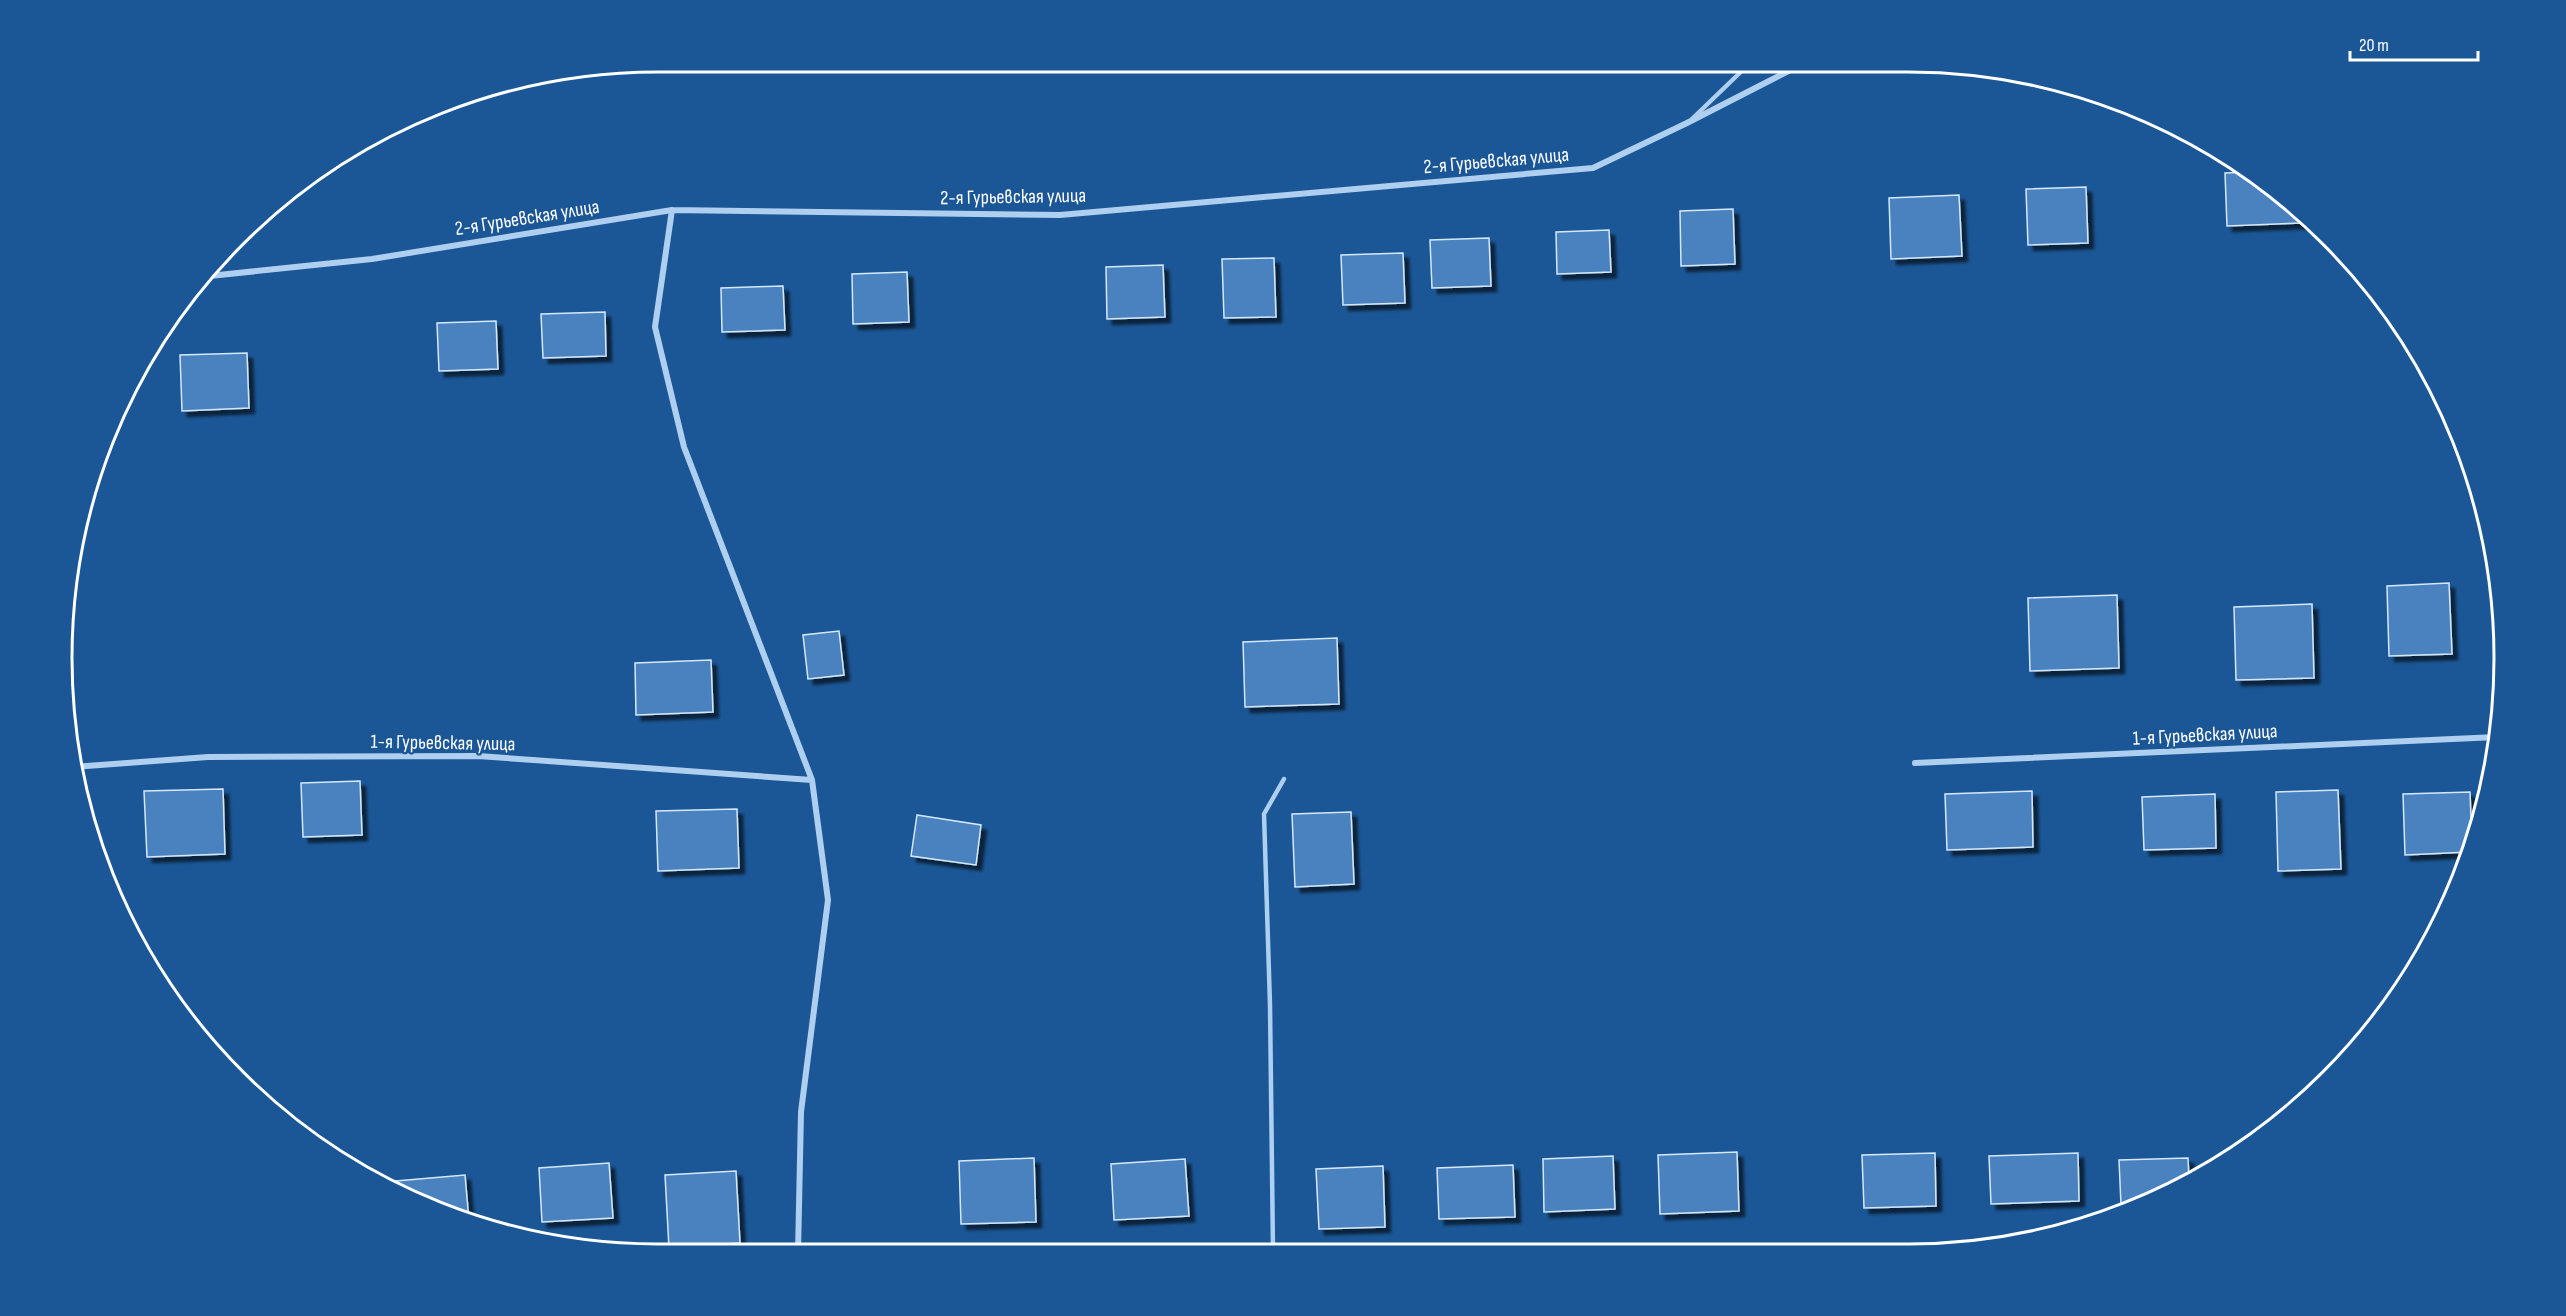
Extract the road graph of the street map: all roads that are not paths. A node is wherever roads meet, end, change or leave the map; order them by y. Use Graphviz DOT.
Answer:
graph roads {
  1 [pos="1741,72"];
  2 [pos="1786,72"];
  3 [pos="1687,123"];
  4 [pos="672,210"];
  5 [pos="214,276"];
  6 [pos="2488,737"];
  7 [pos="1915,763"];
  8 [pos="82,766"];
  9 [pos="1284,778"];
  10 [pos="812,780"];
  11 [pos="798,1244"];
  12 [pos="1274,1244"];
  1 -- 3 [label="lane"];
  2 -- 3 [label="street, 2-я Гурьевская улица"];
  3 -- 4 [label="street, 2-я Гурьевская улица"];
  4 -- 5 [label="street, 2-я Гурьевская улица"];
  4 -- 10 [label="street"];
  6 -- 7 [label="street, 1-я Гурьевская улица"];
  8 -- 10 [label="street, 1-я Гурьевская улица"];
  9 -- 12 [label="lane"];
  10 -- 11 [label="street"];
}
